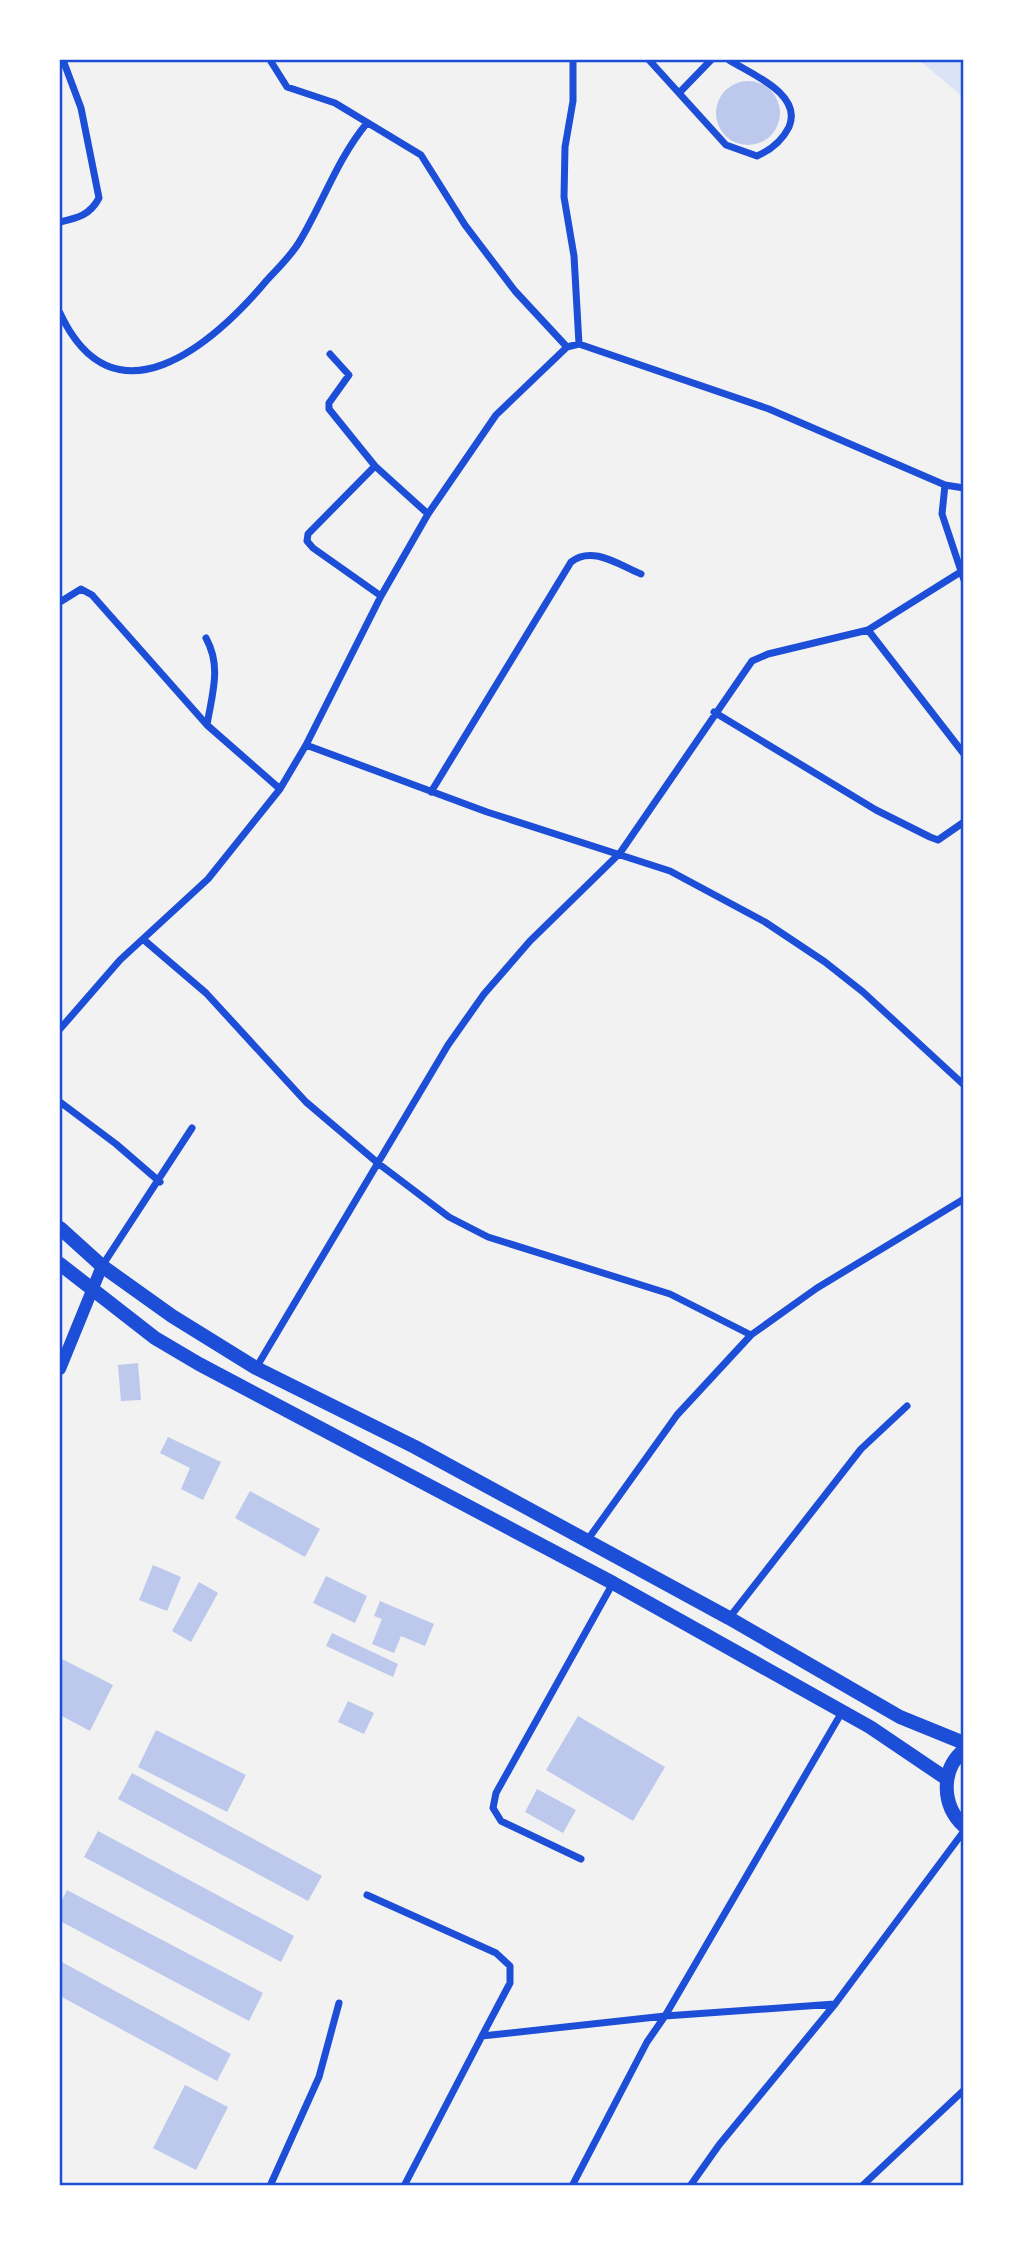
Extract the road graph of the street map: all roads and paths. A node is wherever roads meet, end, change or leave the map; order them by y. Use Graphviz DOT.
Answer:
graph roads {
  1 [pos="63,60"];
  2 [pos="270,60"];
  3 [pos="573,60"];
  4 [pos="649,60"];
  5 [pos="711,60"];
  6 [pos="729,60"];
  7 [pos="680,92"];
  8 [pos="367,123"];
  9 [pos="60,222"];
  10 [pos="60,313"];
  11 [pos="579,344"];
  12 [pos="566,347"];
  13 [pos="330,354"];
  14 [pos="375,466"];
  15 [pos="945,485"];
  16 [pos="964,488"];
  17 [pos="428,514"];
  18 [pos="641,574"];
  19 [pos="961,576"];
  20 [pos="381,596"];
  21 [pos="60,603"];
  22 [pos="868,630"];
  23 [pos="206,638"];
  24 [pos="714,712"];
  25 [pos="207,725"];
  26 [pos="306,745"];
  27 [pos="964,754"];
  28 [pos="280,789"];
  29 [pos="431,792"];
  30 [pos="964,822"];
  31 [pos="620,853"];
  32 [pos="144,940"];
  33 [pos="60,1029"];
  34 [pos="964,1085"];
  35 [pos="60,1102"];
  36 [pos="192,1128"];
  37 [pos="379,1164"];
  38 [pos="160,1182"];
  39 [pos="964,1199"];
  40 [pos="60,1228"];
  41 [pos="60,1264"];
  42 [pos="102,1266"];
  43 [pos="90,1289"];
  44 [pos="751,1335"];
  45 [pos="256,1368"];
  46 [pos="60,1369"];
  47 [pos="907,1406"];
  48 [pos="586,1543"];
  49 [pos="613,1583"];
  50 [pos="729,1618"];
  51 [pos="842,1712"];
  52 [pos="964,1743"];
  53 [pos="964,1750"];
  54 [pos="947,1779"];
  55 [pos="964,1828"];
  56 [pos="581,1859"];
  57 [pos="367,1895"];
  58 [pos="339,2003"];
  59 [pos="835,2004"];
  60 [pos="666,2016"];
  61 [pos="482,2036"];
  62 [pos="964,2090"];
  63 [pos="270,2186"];
  64 [pos="404,2186"];
  65 [pos="572,2186"];
  66 [pos="690,2186"];
  67 [pos="862,2186"];
  1 -- 9 [label="street"];
  2 -- 8 [label="street"];
  3 -- 11 [label="street"];
  4 -- 7 [label="street"];
  5 -- 7 [label="street"];
  6 -- 7 [label="street"];
  8 -- 10 [label="street"];
  8 -- 12 [label="street"];
  11 -- 12 [label="street"];
  11 -- 15 [label="street"];
  12 -- 17 [label="street"];
  13 -- 14 [label="street"];
  14 -- 17 [label="street"];
  14 -- 20 [label="street"];
  15 -- 16 [label="street"];
  15 -- 19 [label="street"];
  17 -- 20 [label="street"];
  18 -- 29 [label="street"];
  19 -- 22 [label="street"];
  20 -- 26 [label="street"];
  21 -- 25 [label="street"];
  22 -- 24 [label="street"];
  22 -- 27 [label="street"];
  23 -- 25 [label="street"];
  24 -- 30 [label="street"];
  24 -- 31 [label="street"];
  25 -- 28 [label="street"];
  26 -- 28 [label="street"];
  26 -- 29 [label="street"];
  28 -- 32 [label="street"];
  29 -- 31 [label="street"];
  31 -- 34 [label="street"];
  31 -- 37 [label="street"];
  32 -- 33 [label="street"];
  32 -- 37 [label="street"];
  35 -- 38 [label="street"];
  36 -- 38 [label="street"];
  37 -- 44 [label="street"];
  37 -- 45 [label="street"];
  38 -- 42 [label="street"];
  39 -- 44 [label="street"];
  40 -- 42 [label="main road"];
  41 -- 43 [label="main road"];
  42 -- 43 [label="street"];
  42 -- 45 [label="main road"];
  43 -- 46 [label="street"];
  43 -- 49 [label="main road"];
  44 -- 48 [label="street"];
  45 -- 48 [label="main road"];
  47 -- 50 [label="street"];
  48 -- 50 [label="main road"];
  49 -- 51 [label="main road"];
  49 -- 56 [label="street"];
  50 -- 52 [label="main road"];
  51 -- 54 [label="main road"];
  51 -- 60 [label="street"];
  53 -- 54 [label="main road"];
  54 -- 55 [label="main road"];
  55 -- 59 [label="street"];
  57 -- 61 [label="street"];
  58 -- 63 [label="street"];
  59 -- 60 [label="street"];
  59 -- 66 [label="street"];
  60 -- 61 [label="street"];
  60 -- 65 [label="street"];
  61 -- 64 [label="street"];
  62 -- 67 [label="street"];
}
